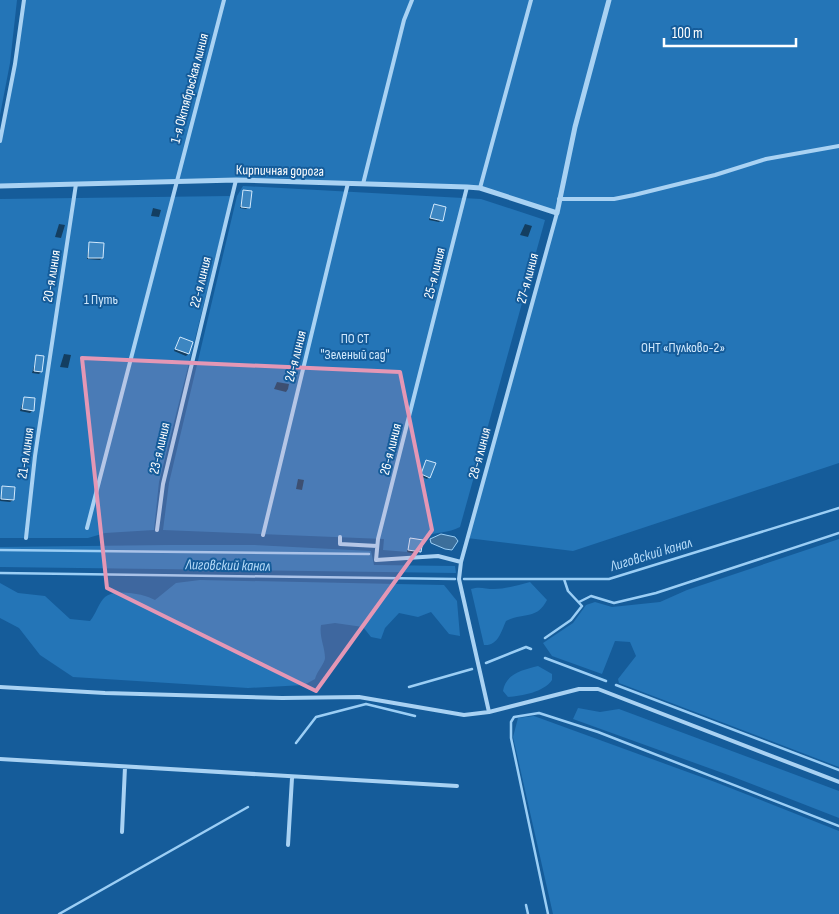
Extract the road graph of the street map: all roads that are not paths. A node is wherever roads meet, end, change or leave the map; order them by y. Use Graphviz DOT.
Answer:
graph roads {
  1 [pos="24,0"];
  2 [pos="224,0"];
  3 [pos="412,0"];
  4 [pos="531,0"];
  5 [pos="610,0"];
  6 [pos="0,141"];
  7 [pos="839,146"];
  8 [pos="236,180"];
  9 [pos="175,183"];
  10 [pos="348,183"];
  11 [pos="76,184"];
  12 [pos="363,184"];
  13 [pos="0,186"];
  14 [pos="467,186"];
  15 [pos="480,188"];
  16 [pos="560,199"];
  17 [pos="557,213"];
  18 [pos="519,350"];
  19 [pos="423,364"];
  20 [pos="48,371"];
  21 [pos="188,373"];
  22 [pos="87,528"];
  23 [pos="157,530"];
  24 [pos="263,535"];
  25 [pos="340,537"];
  26 [pos="26,538"];
  27 [pos="377,546"];
  28 [pos="461,562"];
  29 [pos="0,687"];
  30 [pos="489,712"];
  31 [pos="0,759"];
  32 [pos="125,767"];
  33 [pos="292,778"];
  34 [pos="839,782"];
  35 [pos="457,786"];
  36 [pos="122,832"];
  37 [pos="288,845"];
  1 -- 6 [label="lane"];
  2 -- 9 [label="lane, 1-я Октябрьская линия"];
  3 -- 12 [label="lane"];
  4 -- 15 [label="lane"];
  5 -- 16 [label="street"];
  7 -- 16 [label="lane"];
  8 -- 9 [label="street, Кирпичная дорога"];
  8 -- 10 [label="street, Кирпичная дорога"];
  8 -- 21 [label="lane, 22-я линия"];
  9 -- 11 [label="street, Кирпичная дорога"];
  9 -- 22 [label="lane, 1-я Октябрьская линия"];
  10 -- 12 [label="street, Кирпичная дорога"];
  10 -- 24 [label="lane, 24-я линия"];
  11 -- 13 [label="street, Кирпичная дорога"];
  11 -- 20 [label="lane, 20-я линия"];
  12 -- 14 [label="street, Кирпичная дорога"];
  14 -- 15 [label="street, Кирпичная дорога"];
  14 -- 19 [label="lane, 25-я линия"];
  15 -- 17 [label="street, Кирпичная дорога"];
  16 -- 17 [label="street"];
  17 -- 18 [label="lane, 27-я линия"];
  18 -- 28 [label="lane, 28-я линия"];
  19 -- 27 [label="lane, 26-я линия"];
  20 -- 26 [label="lane, 21-я линия"];
  21 -- 23 [label="lane, 23-я линия"];
  25 -- 27 [label="lane"];
  27 -- 28 [label="lane"];
  28 -- 30 [label="lane, 28-я линия"];
  29 -- 30 [label="lane"];
  30 -- 34 [label="lane"];
  31 -- 32 [label="lane"];
  32 -- 33 [label="lane"];
  32 -- 36 [label="lane"];
  33 -- 35 [label="lane"];
  33 -- 37 [label="lane"];
}
